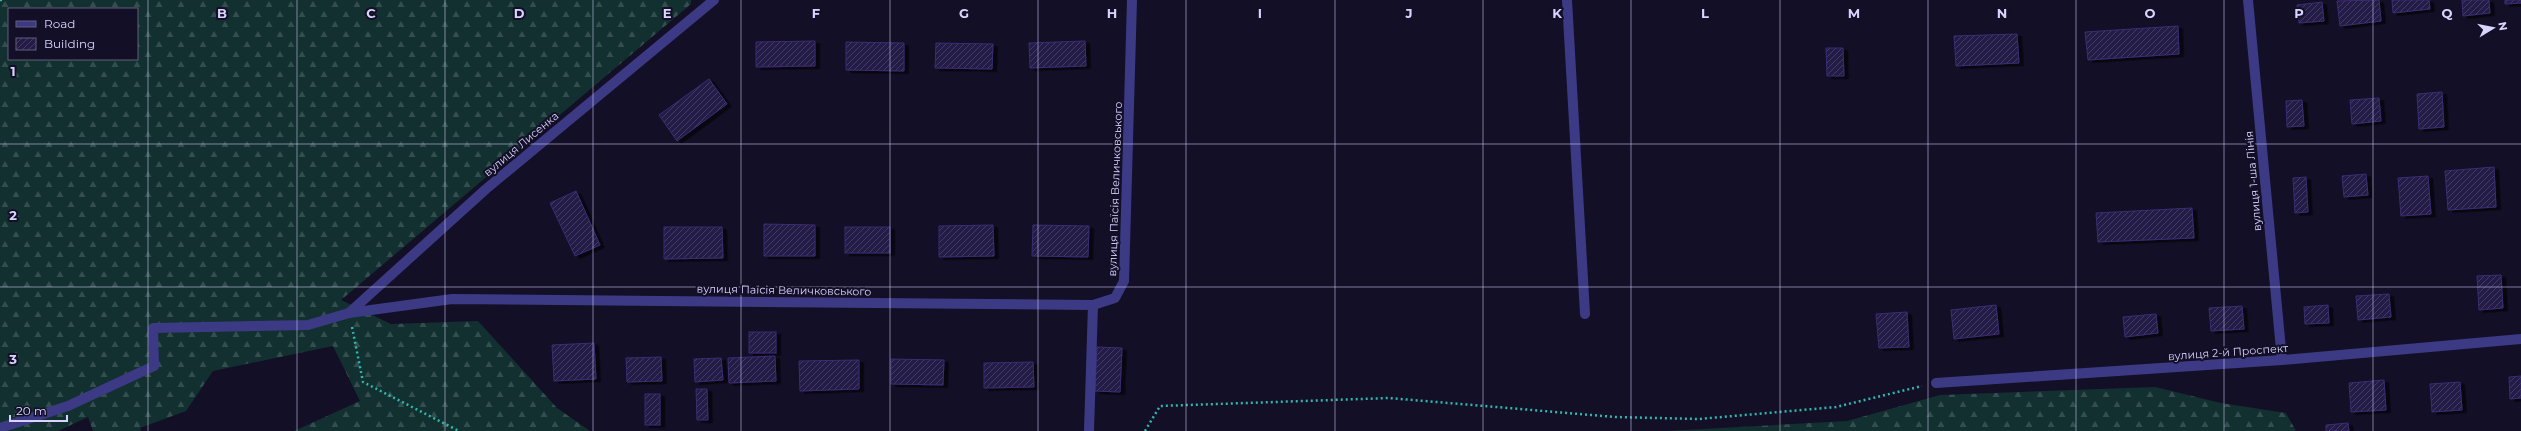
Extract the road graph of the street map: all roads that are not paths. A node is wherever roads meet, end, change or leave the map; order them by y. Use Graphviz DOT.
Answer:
graph roads {
  1 [pos="714,0"];
  2 [pos="1132,0"];
  3 [pos="1567,0"];
  4 [pos="2248,0"];
  5 [pos="1093,305"];
  6 [pos="348,313"];
  7 [pos="1585,314"];
  8 [pos="2521,340"];
  9 [pos="2282,360"];
  10 [pos="1936,383"];
  11 [pos="0,428"];
  12 [pos="1089,431"];
  1 -- 6 [label="street, вулиця Лисенка"];
  2 -- 5 [label="street, вулиця Паїсія Величковського"];
  3 -- 7 [label="street"];
  4 -- 9 [label="street, вулиця 1-ша Лінія"];
  5 -- 6 [label="street, вулиця Паїсія Величковського"];
  5 -- 12 [label="street"];
  6 -- 11 [label="street, вулиця Паїсія Величковського"];
  8 -- 9 [label="street, вулиця 2-й Проспект"];
  9 -- 10 [label="street, вулиця 2-й Проспект"];
}
